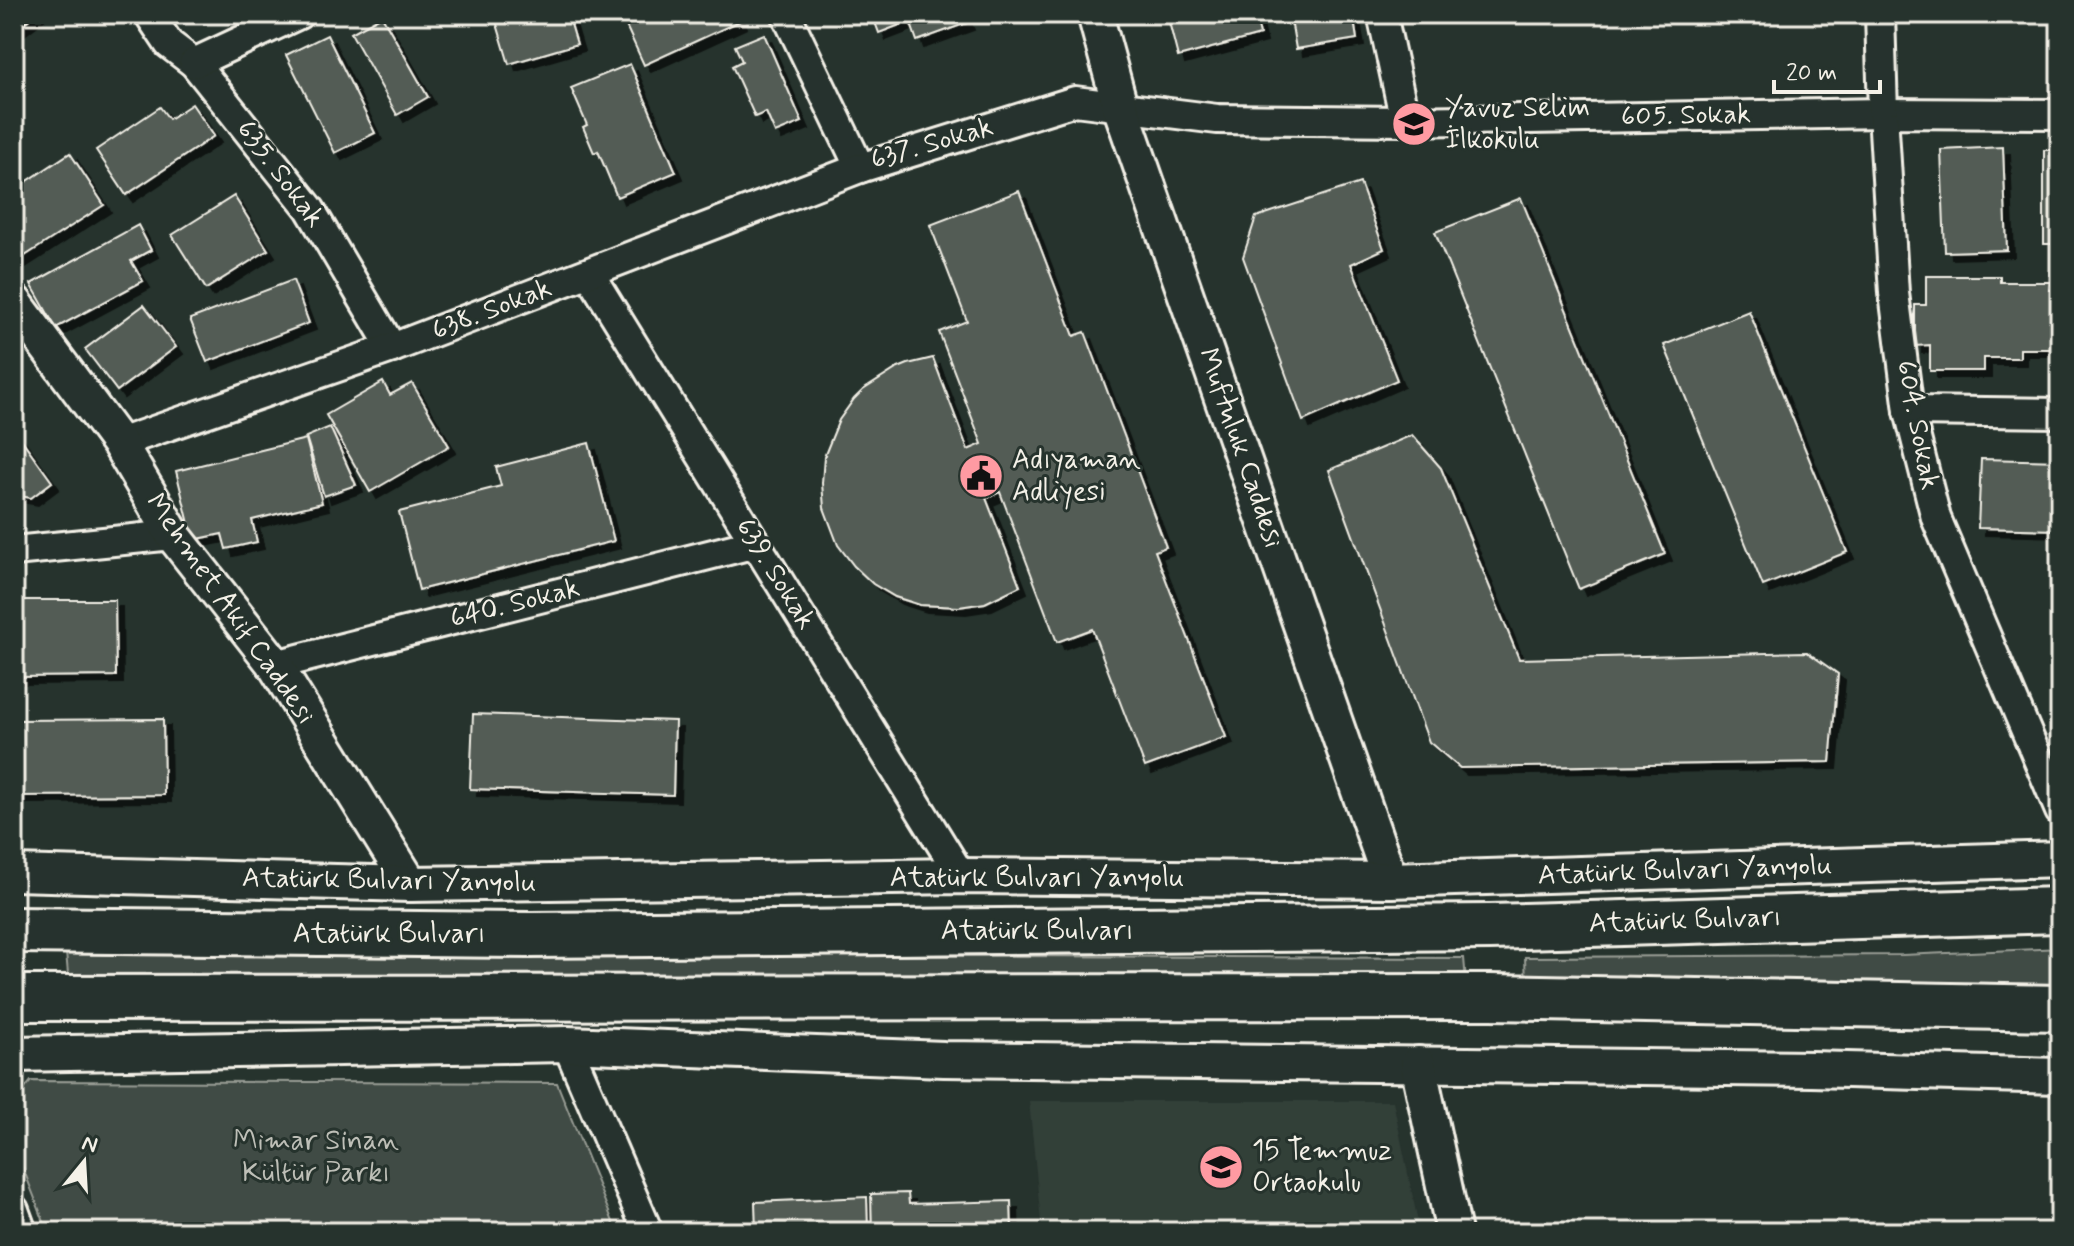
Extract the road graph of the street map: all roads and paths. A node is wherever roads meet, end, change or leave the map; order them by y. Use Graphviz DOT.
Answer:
graph roads {
  1 [pos="149,14"];
  2 [pos="299,14"];
  3 [pos="786,14"];
  4 [pos="1095,14"];
  5 [pos="1382,14"];
  6 [pos="1880,14"];
  7 [pos="194,63"];
  8 [pos="1120,106"];
  9 [pos="1883,113"];
  10 [pos="2060,114"];
  11 [pos="1405,121"];
  12 [pos="860,168"];
  13 [pos="589,273"];
  14 [pos="14,302"];
  15 [pos="392,348"];
  16 [pos="1909,411"];
  17 [pos="2060,413"];
  18 [pos="119,443"];
  19 [pos="173,535"];
  20 [pos="756,543"];
  21 [pos="14,551"];
  22 [pos="275,665"];
  23 [pos="2060,811"];
  24 [pos="2060,859"];
  25 [pos="14,873"];
  26 [pos="961,876"];
  27 [pos="1390,880"];
  28 [pos="410,884"];
  29 [pos="2060,910"];
  30 [pos="14,930"];
  31 [pos="14,998"];
  32 [pos="2060,1008"];
  33 [pos="567,1044"];
  34 [pos="14,1054"];
  35 [pos="1418,1064"];
  36 [pos="2060,1076"];
  37 [pos="14,1210"];
  38 [pos="22,1232"];
  39 [pos="648,1232"];
  40 [pos="1454,1232"];
  1 -- 7 [label="street, 635. Sokak"];
  2 -- 7 [label="street"];
  3 -- 12 [label="street, 637. Sokak"];
  4 -- 8 [label="street, Muftuluk Caddesi"];
  5 -- 11 [label="street"];
  6 -- 9 [label="street, 604. Sokak"];
  7 -- 15 [label="street, 635. Sokak"];
  8 -- 11 [label="street, 605. Sokak"];
  8 -- 12 [label="street, 637. Sokak"];
  8 -- 27 [label="street, Muftuluk Caddesi"];
  9 -- 10 [label="street, 605. Sokak"];
  9 -- 11 [label="street, 605. Sokak"];
  9 -- 16 [label="street, 604. Sokak"];
  12 -- 13 [label="street, 638. Sokak"];
  13 -- 15 [label="street, 638. Sokak"];
  13 -- 20 [label="street, 639. Sokak"];
  14 -- 18 [label="street, Mehmet Akif Caddesi"];
  15 -- 18 [label="street, 638. Sokak"];
  16 -- 17 [label="street"];
  16 -- 23 [label="street, 604. Sokak"];
  18 -- 19 [label="street, Mehmet Akif Caddesi"];
  19 -- 21 [label="street"];
  19 -- 22 [label="street, Mehmet Akif Caddesi"];
  20 -- 22 [label="street, 640. Sokak"];
  20 -- 26 [label="street, 639. Sokak"];
  22 -- 28 [label="street, Mehmet Akif Caddesi"];
  24 -- 27 [label="street, Atatürk Bulvarı Yanyolu"];
  25 -- 28 [label="street, Atatürk Bulvarı Yanyolu"];
  26 -- 27 [label="street, Atatürk Bulvarı Yanyolu"];
  26 -- 28 [label="street, Atatürk Bulvarı Yanyolu"];
  29 -- 30 [label="highway, Atatürk Bulvarı"];
  31 -- 32 [label="highway"];
  33 -- 34 [label="street"];
  33 -- 35 [label="street"];
  33 -- 39 [label="street"];
  35 -- 36 [label="street"];
  35 -- 40 [label="street"];
  37 -- 38 [label="street"];
}
